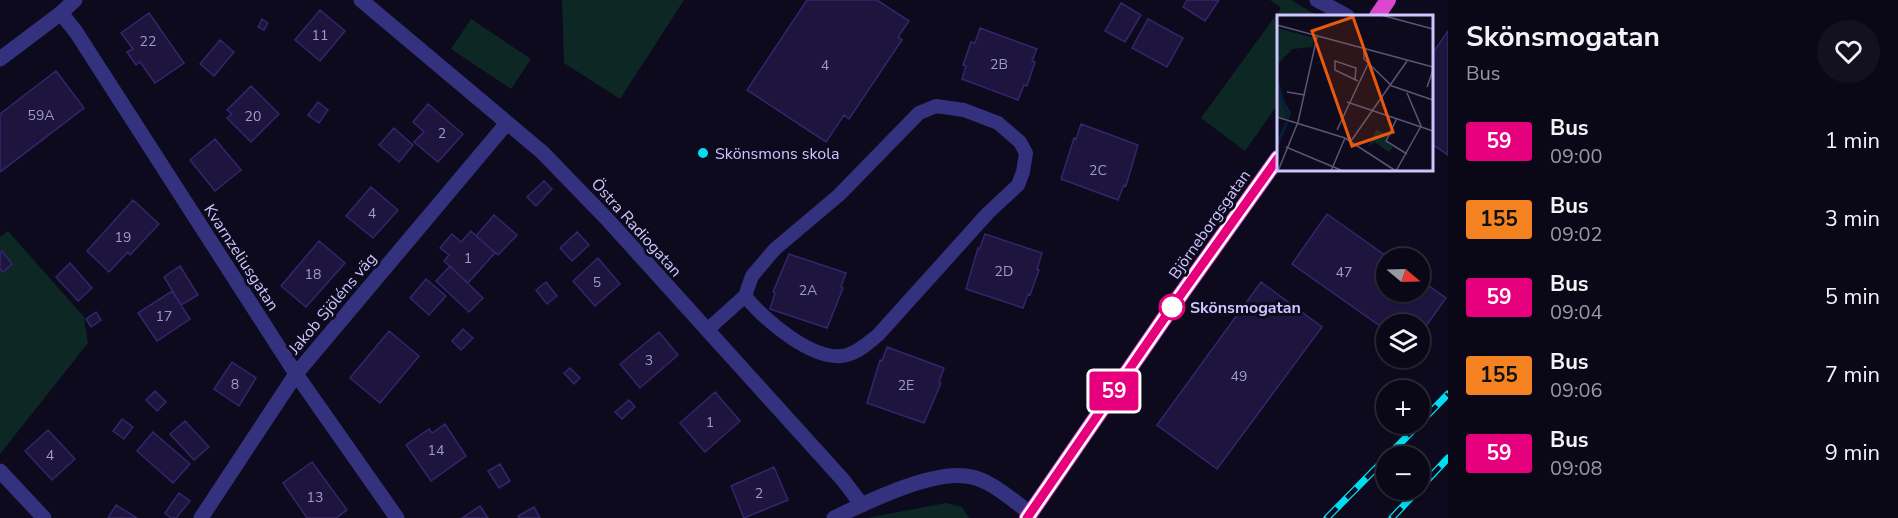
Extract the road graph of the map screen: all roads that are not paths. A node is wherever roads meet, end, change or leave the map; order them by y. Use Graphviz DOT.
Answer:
graph roads {
  1 [pos="75,0"];
  2 [pos="361,0"];
  3 [pos="1317,0"];
  4 [pos="1388,0"];
  5 [pos="61,13"];
  6 [pos="1345,15"];
  7 [pos="1378,15"];
  8 [pos="0,59"];
  9 [pos="507,123"];
  10 [pos="1277,159"];
  11 [pos="745,296"];
  12 [pos="706,330"];
  13 [pos="296,374"];
  14 [pos="0,471"];
  15 [pos="862,505"];
  16 [pos="1029,515"];
  17 [pos="44,518"];
  18 [pos="201,518"];
  19 [pos="397,518"];
  20 [pos="834,518"];
  1 -- 5 [label="street"];
  2 -- 9 [label="street, Östra Radiogatan"];
  3 -- 6 [label="street"];
  4 -- 7 [label="highway"];
  5 -- 8 [label="street"];
  5 -- 13 [label="street, Kvarnzeliusgatan"];
  9 -- 12 [label="street, Östra Radiogatan"];
  9 -- 13 [label="street, Jakob Sjöléns väg"];
  10 -- 16 [label="highway, Björneborgsgatan"];
  11 -- 11 [label="lane"];
  11 -- 12 [label="lane"];
  12 -- 15 [label="street, Östra Radiogatan"];
  13 -- 18 [label="street, Jakob Sjöléns väg"];
  13 -- 19 [label="street, Kvarnzeliusgatan"];
  14 -- 17 [label="street"];
  15 -- 16 [label="street"];
  15 -- 20 [label="street"];
}
